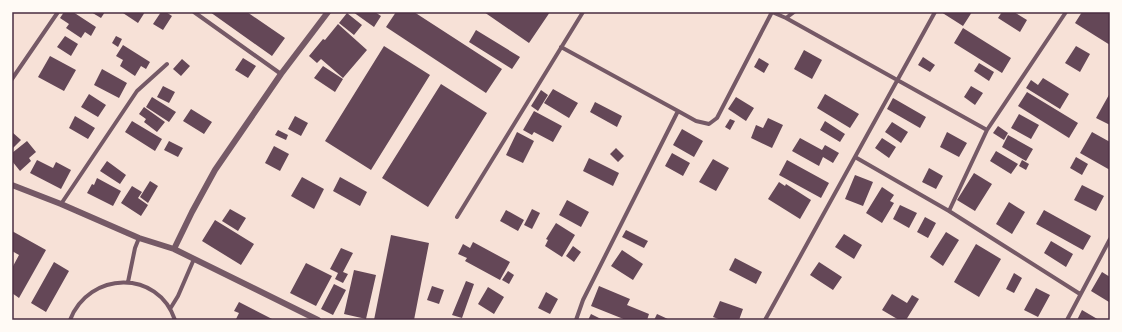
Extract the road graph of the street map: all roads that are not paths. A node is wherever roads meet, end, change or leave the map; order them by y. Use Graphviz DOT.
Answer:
graph roads {
  1 [pos="58,12"];
  2 [pos="194,12"];
  3 [pos="328,12"];
  4 [pos="583,12"];
  5 [pos="772,12"];
  6 [pos="794,12"];
  7 [pos="935,12"];
  8 [pos="1066,12"];
  9 [pos="786,18"];
  10 [pos="561,47"];
  11 [pos="167,64"];
  12 [pos="281,74"];
  13 [pos="12,80"];
  14 [pos="898,80"];
  15 [pos="678,111"];
  16 [pos="987,130"];
  17 [pos="855,157"];
  18 [pos="12,185"];
  19 [pos="61,204"];
  20 [pos="949,211"];
  21 [pos="457,217"];
  22 [pos="139,238"];
  23 [pos="1110,239"];
  24 [pos="174,249"];
  25 [pos="194,259"];
  26 [pos="128,282"];
  27 [pos="1080,294"];
  28 [pos="170,309"];
  29 [pos="70,320"];
  30 [pos="175,320"];
  31 [pos="318,320"];
  32 [pos="576,320"];
  33 [pos="765,320"];
  34 [pos="1067,320"];
  1 -- 13 [label="street"];
  2 -- 12 [label="street"];
  3 -- 12 [label="street"];
  4 -- 10 [label="street"];
  5 -- 9 [label="street"];
  5 -- 15 [label="street"];
  6 -- 9 [label="street"];
  7 -- 14 [label="street"];
  8 -- 16 [label="street"];
  9 -- 14 [label="street"];
  10 -- 15 [label="street"];
  10 -- 21 [label="street"];
  11 -- 19 [label="street"];
  12 -- 24 [label="street"];
  14 -- 16 [label="street"];
  14 -- 17 [label="street"];
  15 -- 32 [label="street"];
  16 -- 20 [label="street"];
  17 -- 20 [label="street"];
  17 -- 33 [label="street"];
  18 -- 19 [label="street"];
  19 -- 22 [label="street"];
  20 -- 27 [label="street"];
  22 -- 24 [label="street"];
  22 -- 26 [label="street"];
  23 -- 27 [label="street"];
  24 -- 25 [label="street"];
  25 -- 28 [label="street"];
  25 -- 31 [label="street"];
  26 -- 28 [label="street"];
  26 -- 29 [label="street"];
  27 -- 34 [label="street"];
  28 -- 30 [label="street"];
}
